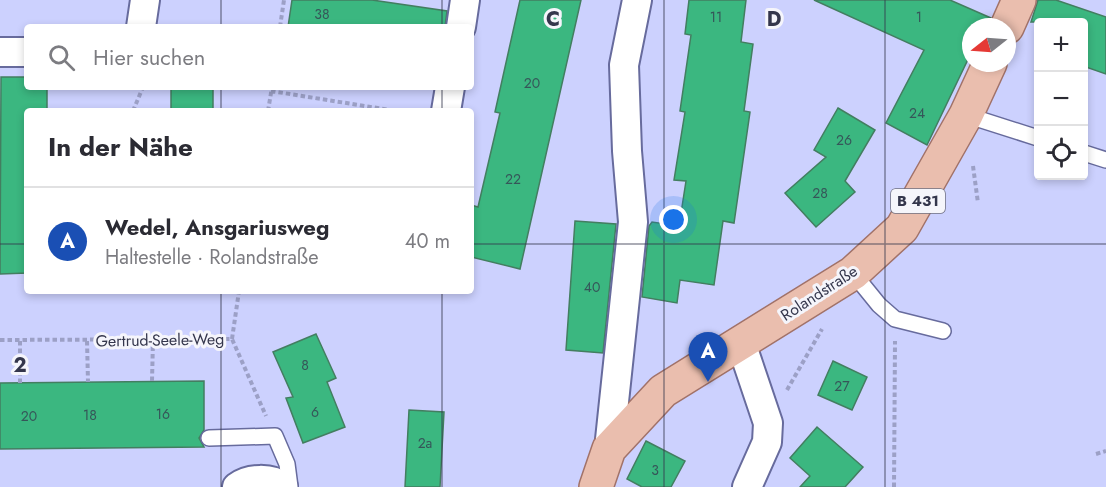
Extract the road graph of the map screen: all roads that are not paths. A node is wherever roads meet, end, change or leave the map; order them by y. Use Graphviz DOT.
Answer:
graph roads {
  1 [pos="145,0"];
  2 [pos="465,0"];
  3 [pos="637,0"];
  4 [pos="1019,0"];
  5 [pos="1010,18"];
  6 [pos="141,24"];
  7 [pos="461,24"];
  8 [pos="0,52"];
  9 [pos="24,52"];
  10 [pos="986,72"];
  11 [pos="450,90"];
  12 [pos="446,108"];
  13 [pos="966,115"];
  14 [pos="1034,137"];
  15 [pos="1088,155"];
  16 [pos="1106,160"];
  17 [pos="853,273"];
  18 [pos="943,332"];
  19 [pos="741,343"];
  20 [pos="209,438"];
  21 [pos="609,449"];
  22 [pos="237,487"];
  23 [pos="283,487"];
  24 [pos="290,487"];
  25 [pos="596,487"];
  26 [pos="747,487"];
  1 -- 6 [label="street"];
  2 -- 7 [label="street"];
  3 -- 21 [label="street"];
  4 -- 5 [label="main road"];
  8 -- 9 [label="street"];
  10 -- 13 [label="main road, Rolandstraße / B 431"];
  11 -- 12 [label="street"];
  13 -- 14 [label="lane"];
  13 -- 17 [label="main road, Rolandstraße / B 431"];
  15 -- 16 [label="lane"];
  17 -- 18 [label="lane"];
  17 -- 19 [label="main road, Rolandstraße / B 431"];
  19 -- 21 [label="main road, Rolandstraße / B 431"];
  19 -- 26 [label="street"];
  20 -- 24 [label="lane"];
  21 -- 25 [label="main road, B 431"];
  22 -- 23 [label="street"];
}
